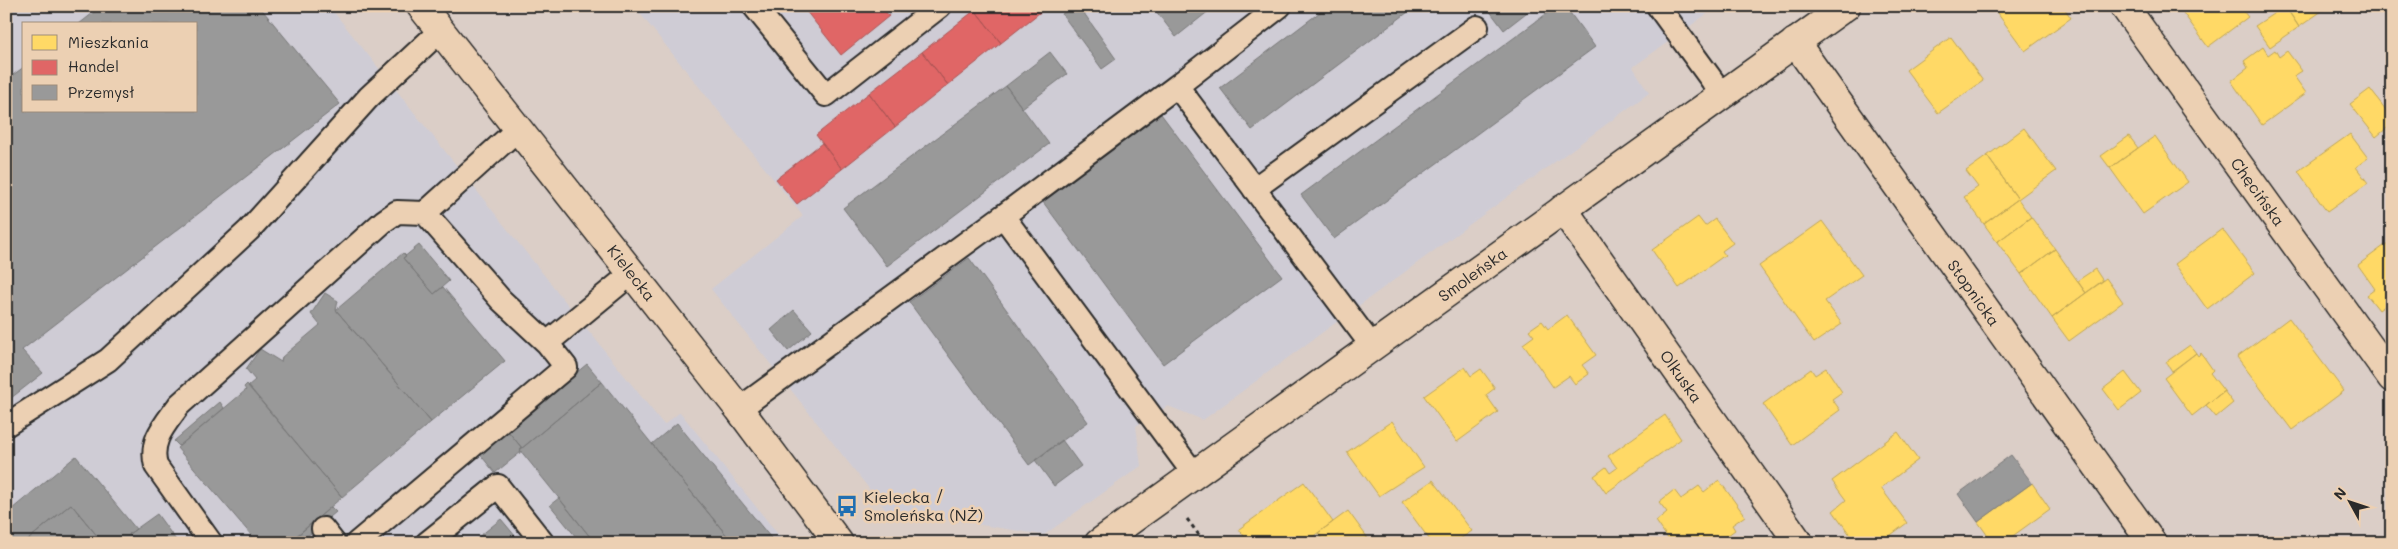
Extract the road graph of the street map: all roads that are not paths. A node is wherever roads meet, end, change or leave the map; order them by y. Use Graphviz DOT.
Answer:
graph roads {
  1 [pos="421,6"];
  2 [pos="754,6"];
  3 [pos="1280,6"];
  4 [pos="1658,6"];
  5 [pos="1846,6"];
  6 [pos="2124,6"];
  7 [pos="932,9"];
  8 [pos="1477,26"];
  9 [pos="440,31"];
  10 [pos="1795,42"];
  11 [pos="1177,86"];
  12 [pos="1722,94"];
  13 [pos="518,129"];
  14 [pos="1254,189"];
  15 [pos="1563,209"];
  16 [pos="425,213"];
  17 [pos="1002,216"];
  18 [pos="632,273"];
  19 [pos="547,343"];
  20 [pos="1372,346"];
  21 [pos="2392,378"];
  22 [pos="739,409"];
  23 [pos="6,425"];
  24 [pos="1194,474"];
  25 [pos="211,543"];
  26 [pos="358,543"];
  27 [pos="427,543"];
  28 [pos="543,543"];
  29 [pos="839,543"];
  30 [pos="1099,543"];
  31 [pos="1799,543"];
  32 [pos="2152,543"];
  1 -- 9 [label="street, Kielecka"];
  2 -- 7 [label="lane"];
  3 -- 11 [label="lane"];
  4 -- 12 [label="lane"];
  5 -- 10 [label="street, Smoleńska"];
  6 -- 21 [label="street, Chęcińska"];
  8 -- 14 [label="lane"];
  9 -- 13 [label="street, Kielecka"];
  9 -- 23 [label="lane"];
  10 -- 12 [label="street, Smoleńska"];
  10 -- 32 [label="street, Stopnicka"];
  11 -- 14 [label="lane"];
  11 -- 17 [label="lane"];
  12 -- 15 [label="street, Smoleńska"];
  13 -- 16 [label="lane"];
  13 -- 18 [label="street, Kielecka"];
  14 -- 20 [label="lane"];
  15 -- 20 [label="street, Smoleńska"];
  15 -- 31 [label="street, Olkuska"];
  16 -- 19 [label="lane"];
  16 -- 25 [label="lane"];
  17 -- 22 [label="lane"];
  17 -- 24 [label="lane"];
  18 -- 19 [label="lane"];
  18 -- 22 [label="street, Kielecka"];
  19 -- 26 [label="lane"];
  20 -- 24 [label="street, Smoleńska"];
  22 -- 29 [label="street, Kielecka"];
  24 -- 30 [label="street, Smoleńska"];
  27 -- 28 [label="lane"];
}
